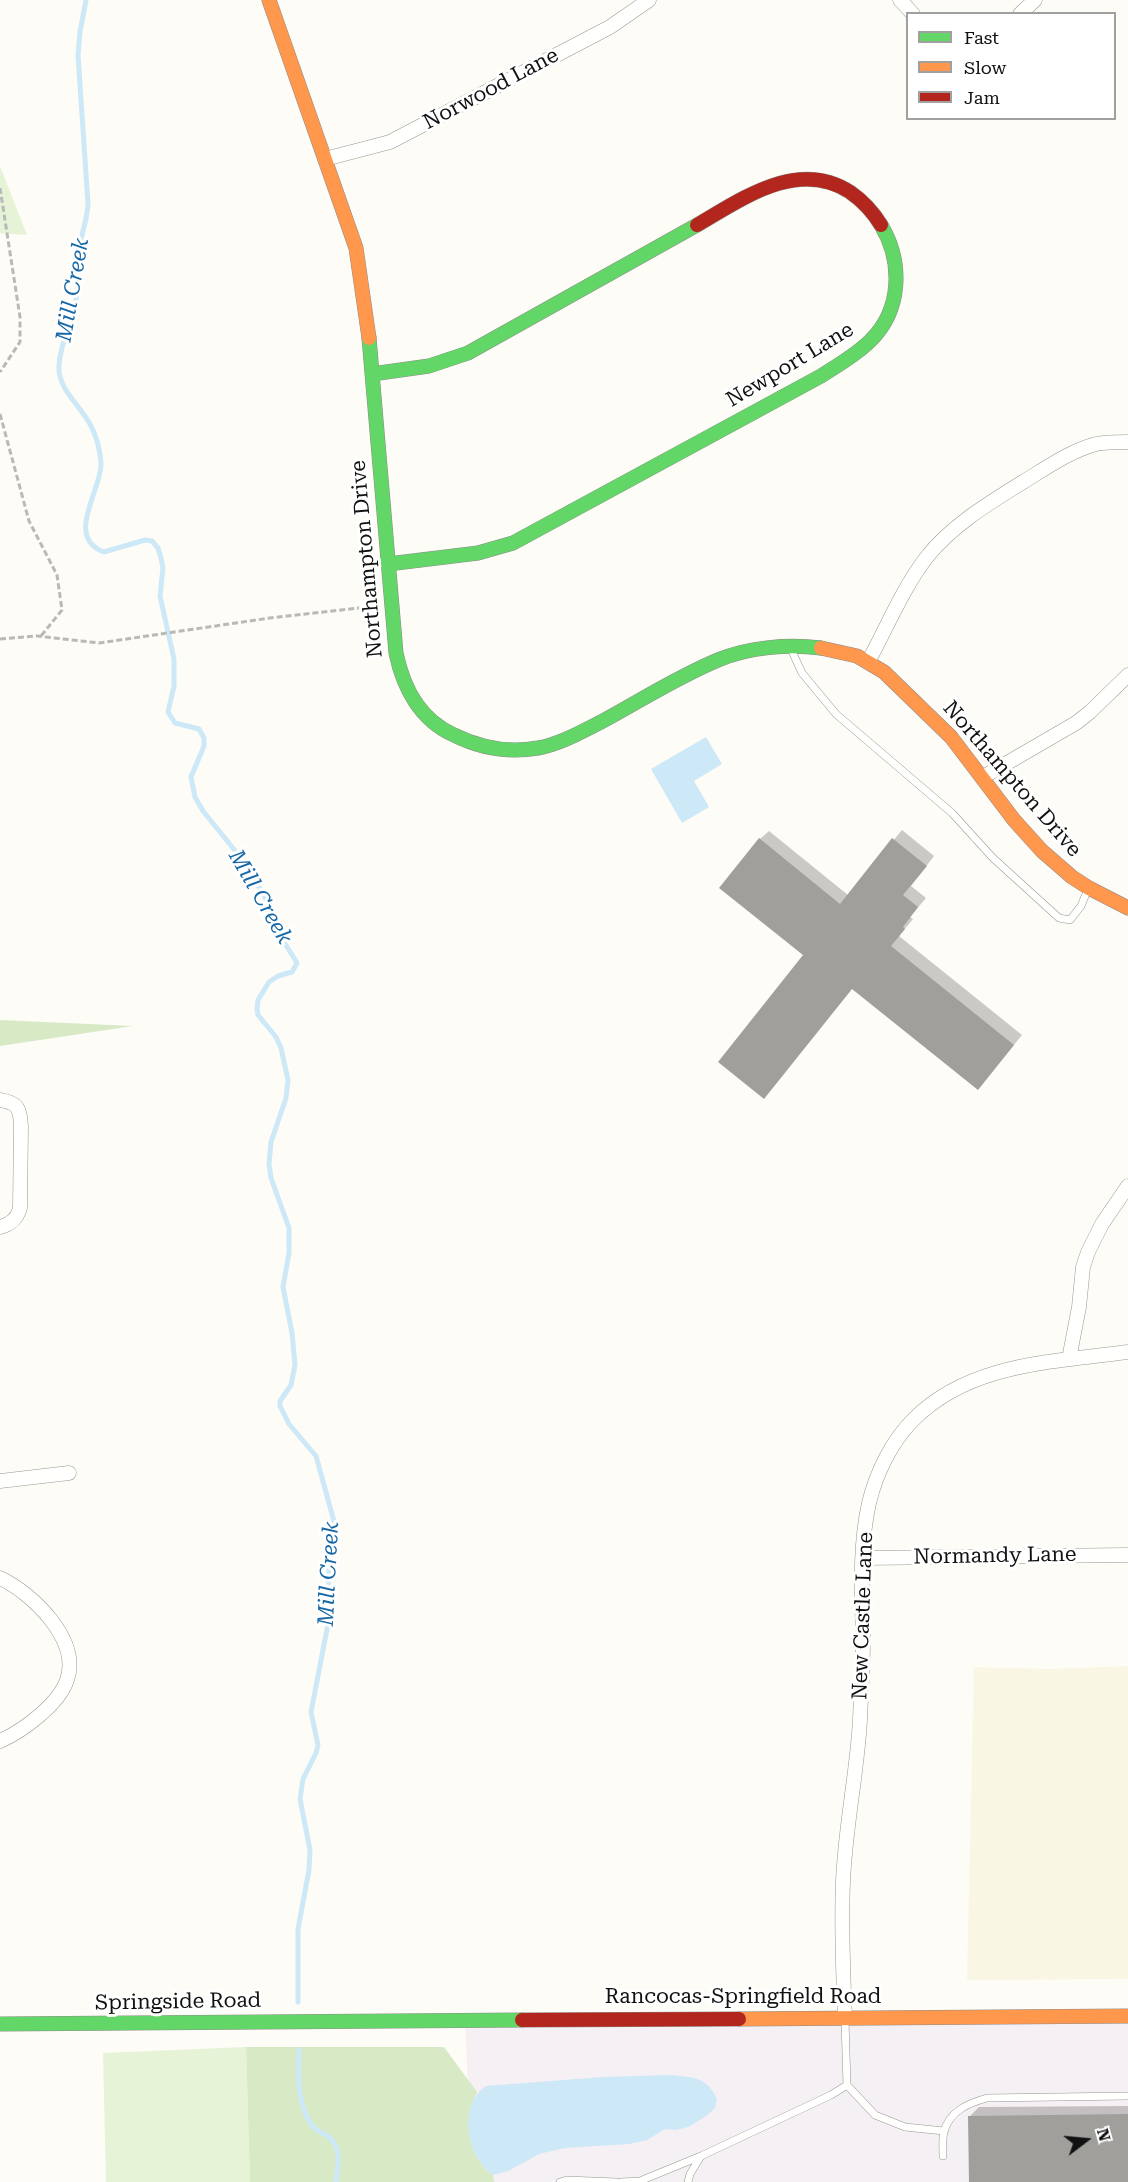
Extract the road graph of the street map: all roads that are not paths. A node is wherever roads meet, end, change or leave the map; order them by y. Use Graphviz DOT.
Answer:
graph roads {
  1 [pos="269,0"];
  2 [pos="649,0"];
  3 [pos="900,0"];
  4 [pos="1035,0"];
  5 [pos="911,12"];
  6 [pos="1022,12"];
  7 [pos="326,159"];
  8 [pos="372,374"];
  9 [pos="1128,442"];
  10 [pos="388,564"];
  11 [pos="790,646"];
  12 [pos="868,662"];
  13 [pos="1128,675"];
  14 [pos="983,777"];
  15 [pos="1088,889"];
  16 [pos="1128,908"];
  17 [pos="0,1100"];
  18 [pos="1128,1186"];
  19 [pos="0,1227"];
  20 [pos="1128,1352"];
  21 [pos="1069,1359"];
  22 [pos="69,1473"];
  23 [pos="0,1481"];
  24 [pos="1128,1555"];
  25 [pos="863,1558"];
  26 [pos="0,1578"];
  27 [pos="0,1742"];
  28 [pos="1128,2016"];
  29 [pos="845,2018"];
  30 [pos="357,2021"];
  31 [pos="0,2024"];
  32 [pos="847,2085"];
  33 [pos="1128,2096"];
  34 [pos="944,2132"];
  35 [pos="701,2156"];
  36 [pos="943,2156"];
  37 [pos="560,2182"];
  38 [pos="616,2182"];
  39 [pos="621,2182"];
  40 [pos="688,2182"];
  1 -- 7 [label="street, Northampton Drive"];
  2 -- 7 [label="street, Norwood Lane"];
  3 -- 5 [label="street"];
  4 -- 6 [label="street"];
  7 -- 8 [label="street, Northampton Drive"];
  8 -- 10 [label="street, Northampton Drive"];
  8 -- 10 [label="street, Newport Lane"];
  9 -- 12 [label="street"];
  10 -- 11 [label="street, Northampton Drive"];
  11 -- 12 [label="street, Northampton Drive"];
  11 -- 15 [label="lane"];
  12 -- 14 [label="street, Northampton Drive"];
  13 -- 14 [label="street"];
  14 -- 15 [label="street, Northampton Drive"];
  15 -- 16 [label="street, Northampton Drive"];
  17 -- 19 [label="street"];
  18 -- 21 [label="street"];
  20 -- 21 [label="street, New Castle Lane"];
  21 -- 25 [label="street, New Castle Lane"];
  22 -- 23 [label="street"];
  24 -- 25 [label="street, Normandy Lane"];
  25 -- 29 [label="street, New Castle Lane"];
  26 -- 27 [label="street"];
  28 -- 29 [label="street, Rancocas-Springfield Road"];
  29 -- 30 [label="street, Rancocas-Springfield Road"];
  29 -- 32 [label="lane"];
  30 -- 31 [label="street, Springside Road"];
  32 -- 34 [label="lane"];
  32 -- 35 [label="lane"];
  33 -- 34 [label="lane"];
  34 -- 36 [label="lane"];
  35 -- 39 [label="lane"];
  35 -- 40 [label="lane"];
  37 -- 38 [label="lane"];
}
